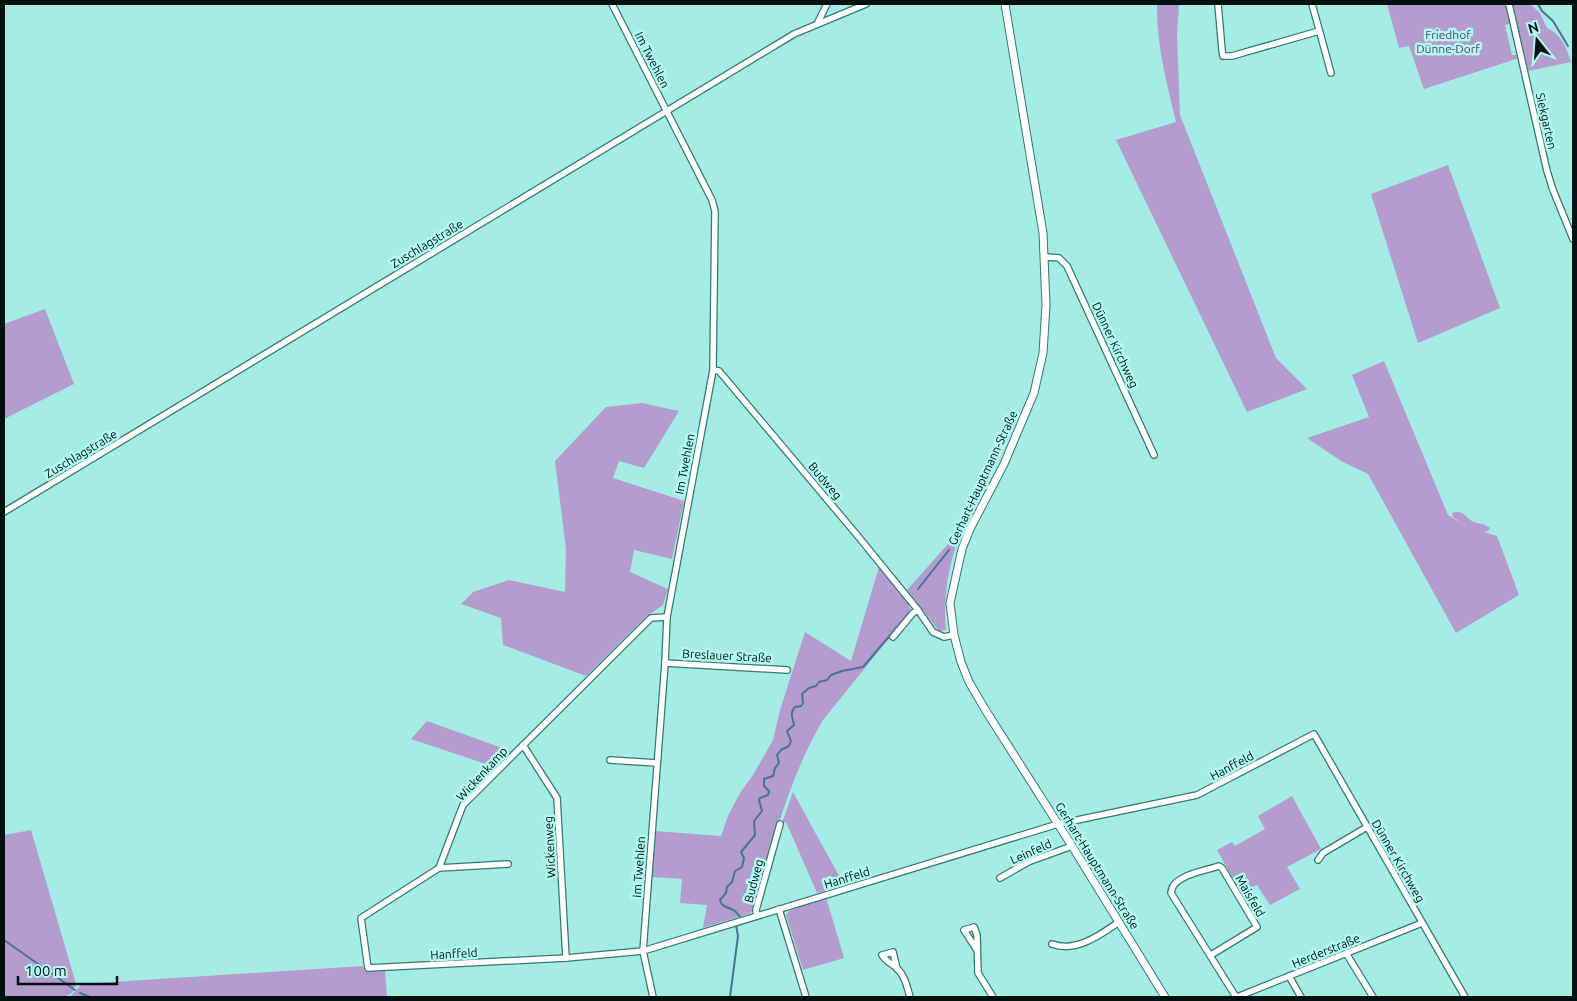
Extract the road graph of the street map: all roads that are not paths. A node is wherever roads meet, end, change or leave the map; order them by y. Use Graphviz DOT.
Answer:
graph roads {
  1 [pos="612,4"];
  2 [pos="827,4"];
  3 [pos="866,4"];
  4 [pos="1005,4"];
  5 [pos="1218,4"];
  6 [pos="1312,4"];
  7 [pos="1509,4"];
  8 [pos="818,22"];
  9 [pos="1319,31"];
  10 [pos="1332,73"];
  11 [pos="666,111"];
  12 [pos="1573,239"];
  13 [pos="1046,257"];
  14 [pos="713,370"];
  15 [pos="1154,455"];
  16 [pos="4,512"];
  17 [pos="918,610"];
  18 [pos="667,617"];
  19 [pos="954,635"];
  20 [pos="893,637"];
  21 [pos="665,663"];
  22 [pos="787,670"];
  23 [pos="1314,734"];
  24 [pos="523,745"];
  25 [pos="610,760"];
  26 [pos="657,763"];
  27 [pos="780,824"];
  28 [pos="1058,824"];
  29 [pos="1367,827"];
  30 [pos="1072,846"];
  31 [pos="1318,860"];
  32 [pos="508,864"];
  33 [pos="439,868"];
  34 [pos="1000,878"];
  35 [pos="779,909"];
  36 [pos="757,916"];
  37 [pos="1119,922"];
  38 [pos="1422,923"];
  39 [pos="1052,944"];
  40 [pos="977,950"];
  41 [pos="643,951"];
  42 [pos="1346,953"];
  43 [pos="1211,955"];
  44 [pos="566,958"];
  45 [pos="897,969"];
  46 [pos="1289,976"];
  47 [pos="653,997"];
  48 [pos="806,997"];
  49 [pos="910,997"];
  50 [pos="993,997"];
  51 [pos="1165,997"];
  52 [pos="1236,997"];
  53 [pos="1301,997"];
  54 [pos="1373,997"];
  55 [pos="1465,997"];
  1 -- 11 [label="street, Im Twehlen"];
  2 -- 8 [label="street"];
  3 -- 8 [label="street, Zuschlagstraße"];
  4 -- 13 [label="street, Gerhart-Hauptmann-Straße"];
  5 -- 9 [label="street"];
  6 -- 9 [label="street"];
  7 -- 12 [label="street, Siekgarten"];
  8 -- 11 [label="street, Zuschlagstraße"];
  9 -- 10 [label="street"];
  11 -- 14 [label="street, Im Twehlen"];
  11 -- 16 [label="street, Zuschlagstraße"];
  13 -- 15 [label="street, Dünner Kirchweg"];
  13 -- 19 [label="street, Gerhart-Hauptmann-Straße"];
  14 -- 17 [label="street, Budweg"];
  14 -- 18 [label="street, Im Twehlen"];
  17 -- 19 [label="street, Budweg"];
  17 -- 20 [label="street"];
  18 -- 21 [label="street, Im Twehlen"];
  18 -- 24 [label="street, Wickenkamp"];
  19 -- 28 [label="street, Gerhart-Hauptmann-Straße"];
  21 -- 22 [label="street, Breslauer Straße"];
  21 -- 26 [label="street, Im Twehlen"];
  23 -- 28 [label="street, Hanffeld"];
  23 -- 29 [label="street, Dünner Kirchweg"];
  24 -- 33 [label="street, Wickenkamp"];
  24 -- 44 [label="street, Wickenweg"];
  25 -- 26 [label="street"];
  26 -- 41 [label="street, Im Twehlen"];
  27 -- 36 [label="street, Budweg"];
  28 -- 30 [label="street, Gerhart-Hauptmann-Straße"];
  28 -- 35 [label="street, Hanffeld"];
  29 -- 31 [label="street"];
  29 -- 38 [label="street, Dünner Kirchweg"];
  30 -- 34 [label="street, Leinfeld"];
  30 -- 37 [label="street, Gerhart-Hauptmann-Straße"];
  32 -- 33 [label="street"];
  33 -- 44 [label="street, Hanffeld"];
  35 -- 36 [label="street, Hanffeld"];
  35 -- 48 [label="street"];
  36 -- 41 [label="street, Hanffeld"];
  37 -- 39 [label="street"];
  37 -- 51 [label="street, Gerhart-Hauptmann-Straße"];
  38 -- 42 [label="street, Herderstraße"];
  38 -- 55 [label="street, Dünner Kirchweg"];
  40 -- 50 [label="street"];
  41 -- 44 [label="street, Hanffeld"];
  41 -- 47 [label="street, Im Twehlen"];
  42 -- 46 [label="street, Herderstraße"];
  42 -- 54 [label="street"];
  43 -- 43 [label="street, Maisfeld"];
  43 -- 52 [label="street, Maisfeld"];
  45 -- 49 [label="street"];
  46 -- 52 [label="street, Herderstraße"];
  46 -- 53 [label="street"];
}
